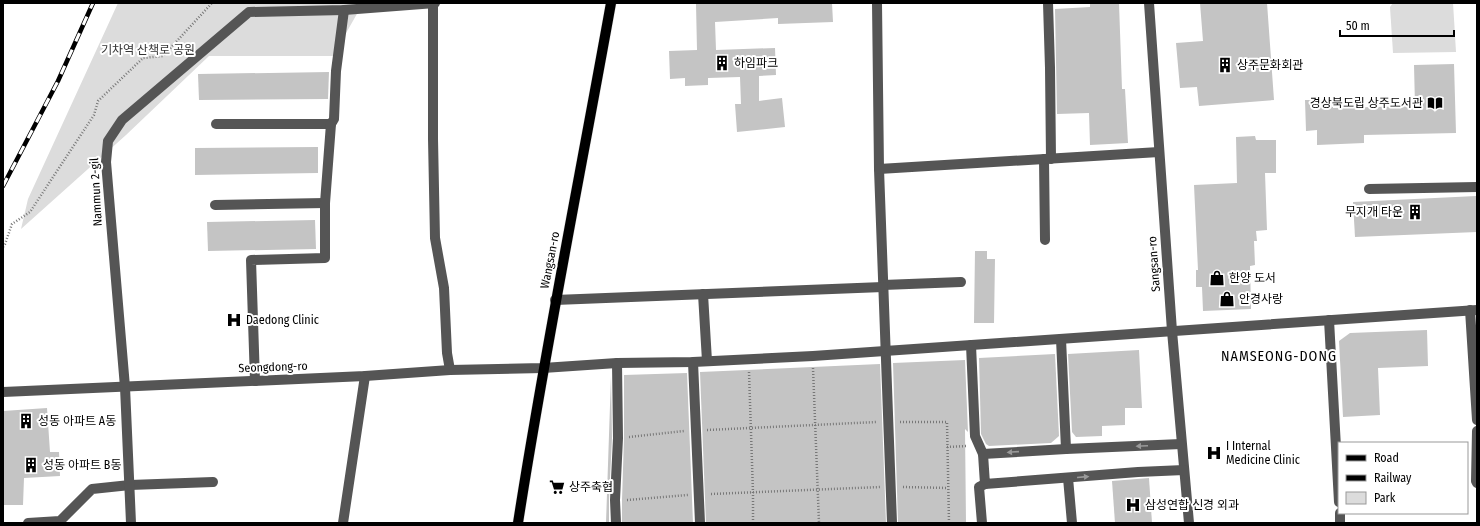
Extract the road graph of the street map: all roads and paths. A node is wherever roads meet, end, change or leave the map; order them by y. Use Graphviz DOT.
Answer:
graph roads {
  1 [pos="212,3"];
  2 [pos="259,3"];
  3 [pos="434,3"];
  4 [pos="611,3"];
  5 [pos="877,3"];
  6 [pos="1048,3"];
  7 [pos="1149,3"];
  8 [pos="365,6"];
  9 [pos="286,7"];
  10 [pos="344,10"];
  11 [pos="250,12"];
  12 [pos="216,124"];
  13 [pos="331,124"];
  14 [pos="1158,152"];
  15 [pos="1048,159"];
  16 [pos="879,169"];
  17 [pos="1477,187"];
  18 [pos="1369,189"];
  19 [pos="325,203"];
  20 [pos="215,205"];
  21 [pos="1045,240"];
  22 [pos="3,247"];
  23 [pos="961,282"];
  24 [pos="883,286"];
  25 [pos="703,294"];
  26 [pos="555,300"];
  27 [pos="1474,310"];
  28 [pos="1329,320"];
  29 [pos="1172,330"];
  30 [pos="1061,339"];
  31 [pos="971,345"];
  32 [pos="886,351"];
  33 [pos="812,356"];
  34 [pos="748,359"];
  35 [pos="707,361"];
  36 [pos="693,362"];
  37 [pos="617,363"];
  38 [pos="543,368"];
  39 [pos="450,370"];
  40 [pos="365,376"];
  41 [pos="255,381"];
  42 [pos="125,387"];
  43 [pos="3,392"];
  44 [pos="1477,420"];
  45 [pos="888,422"];
  46 [pos="815,425"];
  47 [pos="751,429"];
  48 [pos="695,430"];
  49 [pos="1477,431"];
  50 [pos="618,438"];
  51 [pos="1181,444"];
  52 [pos="947,447"];
  53 [pos="1066,449"];
  54 [pos="981,450"];
  55 [pos="1184,470"];
  56 [pos="1338,471"];
  57 [pos="1068,478"];
  58 [pos="1474,481"];
  59 [pos="213,482"];
  60 [pos="985,484"];
  61 [pos="130,485"];
  62 [pos="890,487"];
  63 [pos="948,488"];
  64 [pos="818,490"];
  65 [pos="753,493"];
  66 [pos="699,495"];
  67 [pos="615,500"];
  68 [pos="28,523"];
  69 [pos="131,523"];
  70 [pos="343,523"];
  71 [pos="518,523"];
  72 [pos="616,523"];
  73 [pos="700,523"];
  74 [pos="753,523"];
  75 [pos="819,523"];
  76 [pos="892,523"];
  77 [pos="949,523"];
  78 [pos="982,523"];
  79 [pos="1072,523"];
  80 [pos="1189,523"];
  1 -- 22 [label="path"];
  2 -- 11 [label="street, Nammun 2-gil"];
  3 -- 8 [label="street"];
  3 -- 39 [label="street"];
  4 -- 26 [label="main road, Wangsan-ro"];
  5 -- 16 [label="street"];
  6 -- 15 [label="street"];
  7 -- 14 [label="street, Sangsan-ro"];
  8 -- 10 [label="street"];
  9 -- 10 [label="street"];
  9 -- 11 [label="street"];
  10 -- 13 [label="street"];
  11 -- 42 [label="street, Nammun 2-gil"];
  12 -- 13 [label="street"];
  13 -- 19 [label="street"];
  14 -- 15 [label="street"];
  14 -- 29 [label="street, Sangsan-ro"];
  15 -- 16 [label="street"];
  15 -- 21 [label="street"];
  16 -- 24 [label="street"];
  17 -- 18 [label="street"];
  19 -- 20 [label="street"];
  19 -- 41 [label="street"];
  23 -- 24 [label="street"];
  24 -- 25 [label="street"];
  24 -- 32 [label="street"];
  25 -- 26 [label="street"];
  25 -- 35 [label="street"];
  26 -- 38 [label="main road, Wangsan-ro"];
  27 -- 28 [label="street, Seongdong-ro"];
  27 -- 44 [label="street"];
  28 -- 29 [label="street, Seongdong-ro"];
  28 -- 56 [label="street"];
  29 -- 30 [label="street, Seongdong-ro"];
  29 -- 51 [label="street, Sangsan-ro"];
  30 -- 31 [label="street, Seongdong-ro"];
  30 -- 53 [label="street"];
  31 -- 32 [label="street, Seongdong-ro"];
  31 -- 54 [label="street"];
  32 -- 33 [label="street, Seongdong-ro"];
  32 -- 45 [label="street"];
  33 -- 34 [label="street, Seongdong-ro"];
  33 -- 46 [label="path"];
  34 -- 35 [label="street, Seongdong-ro"];
  34 -- 47 [label="path"];
  35 -- 36 [label="street, Seongdong-ro"];
  36 -- 37 [label="street, Seongdong-ro"];
  36 -- 48 [label="street"];
  37 -- 38 [label="street, Seongdong-ro"];
  37 -- 50 [label="street"];
  38 -- 39 [label="street, Seongdong-ro"];
  38 -- 71 [label="main road, Wangsan-ro"];
  39 -- 40 [label="street, Seongdong-ro"];
  40 -- 41 [label="street, Seongdong-ro"];
  40 -- 70 [label="street"];
  41 -- 42 [label="street, Seongdong-ro"];
  42 -- 43 [label="street, Seongdong-ro"];
  42 -- 61 [label="street, Nammun 2-gil"];
  45 -- 46 [label="path"];
  45 -- 52 [label="path"];
  45 -- 62 [label="street"];
  46 -- 47 [label="path"];
  46 -- 64 [label="path"];
  47 -- 48 [label="path"];
  47 -- 65 [label="path"];
  48 -- 50 [label="path"];
  48 -- 66 [label="street"];
  49 -- 58 [label="street"];
  50 -- 67 [label="street"];
  51 -- 53 [label="street, one-way"];
  51 -- 55 [label="street, Sangsan-ro"];
  52 -- 54 [label="path"];
  52 -- 63 [label="path"];
  53 -- 54 [label="street, one-way"];
  54 -- 60 [label="street"];
  57 -- 55 [label="street, one-way"];
  55 -- 80 [label="street, Sangsan-ro"];
  57 -- 60 [label="street"];
  57 -- 79 [label="street"];
  59 -- 61 [label="street"];
  60 -- 78 [label="street"];
  61 -- 68 [label="street"];
  61 -- 69 [label="street, Nammun 2-gil"];
  62 -- 63 [label="path"];
  62 -- 64 [label="path"];
  62 -- 76 [label="street"];
  63 -- 77 [label="path"];
  64 -- 65 [label="path"];
  64 -- 75 [label="path"];
  65 -- 66 [label="path"];
  65 -- 74 [label="path"];
  66 -- 67 [label="path"];
  66 -- 73 [label="street"];
  67 -- 72 [label="street"];
}
